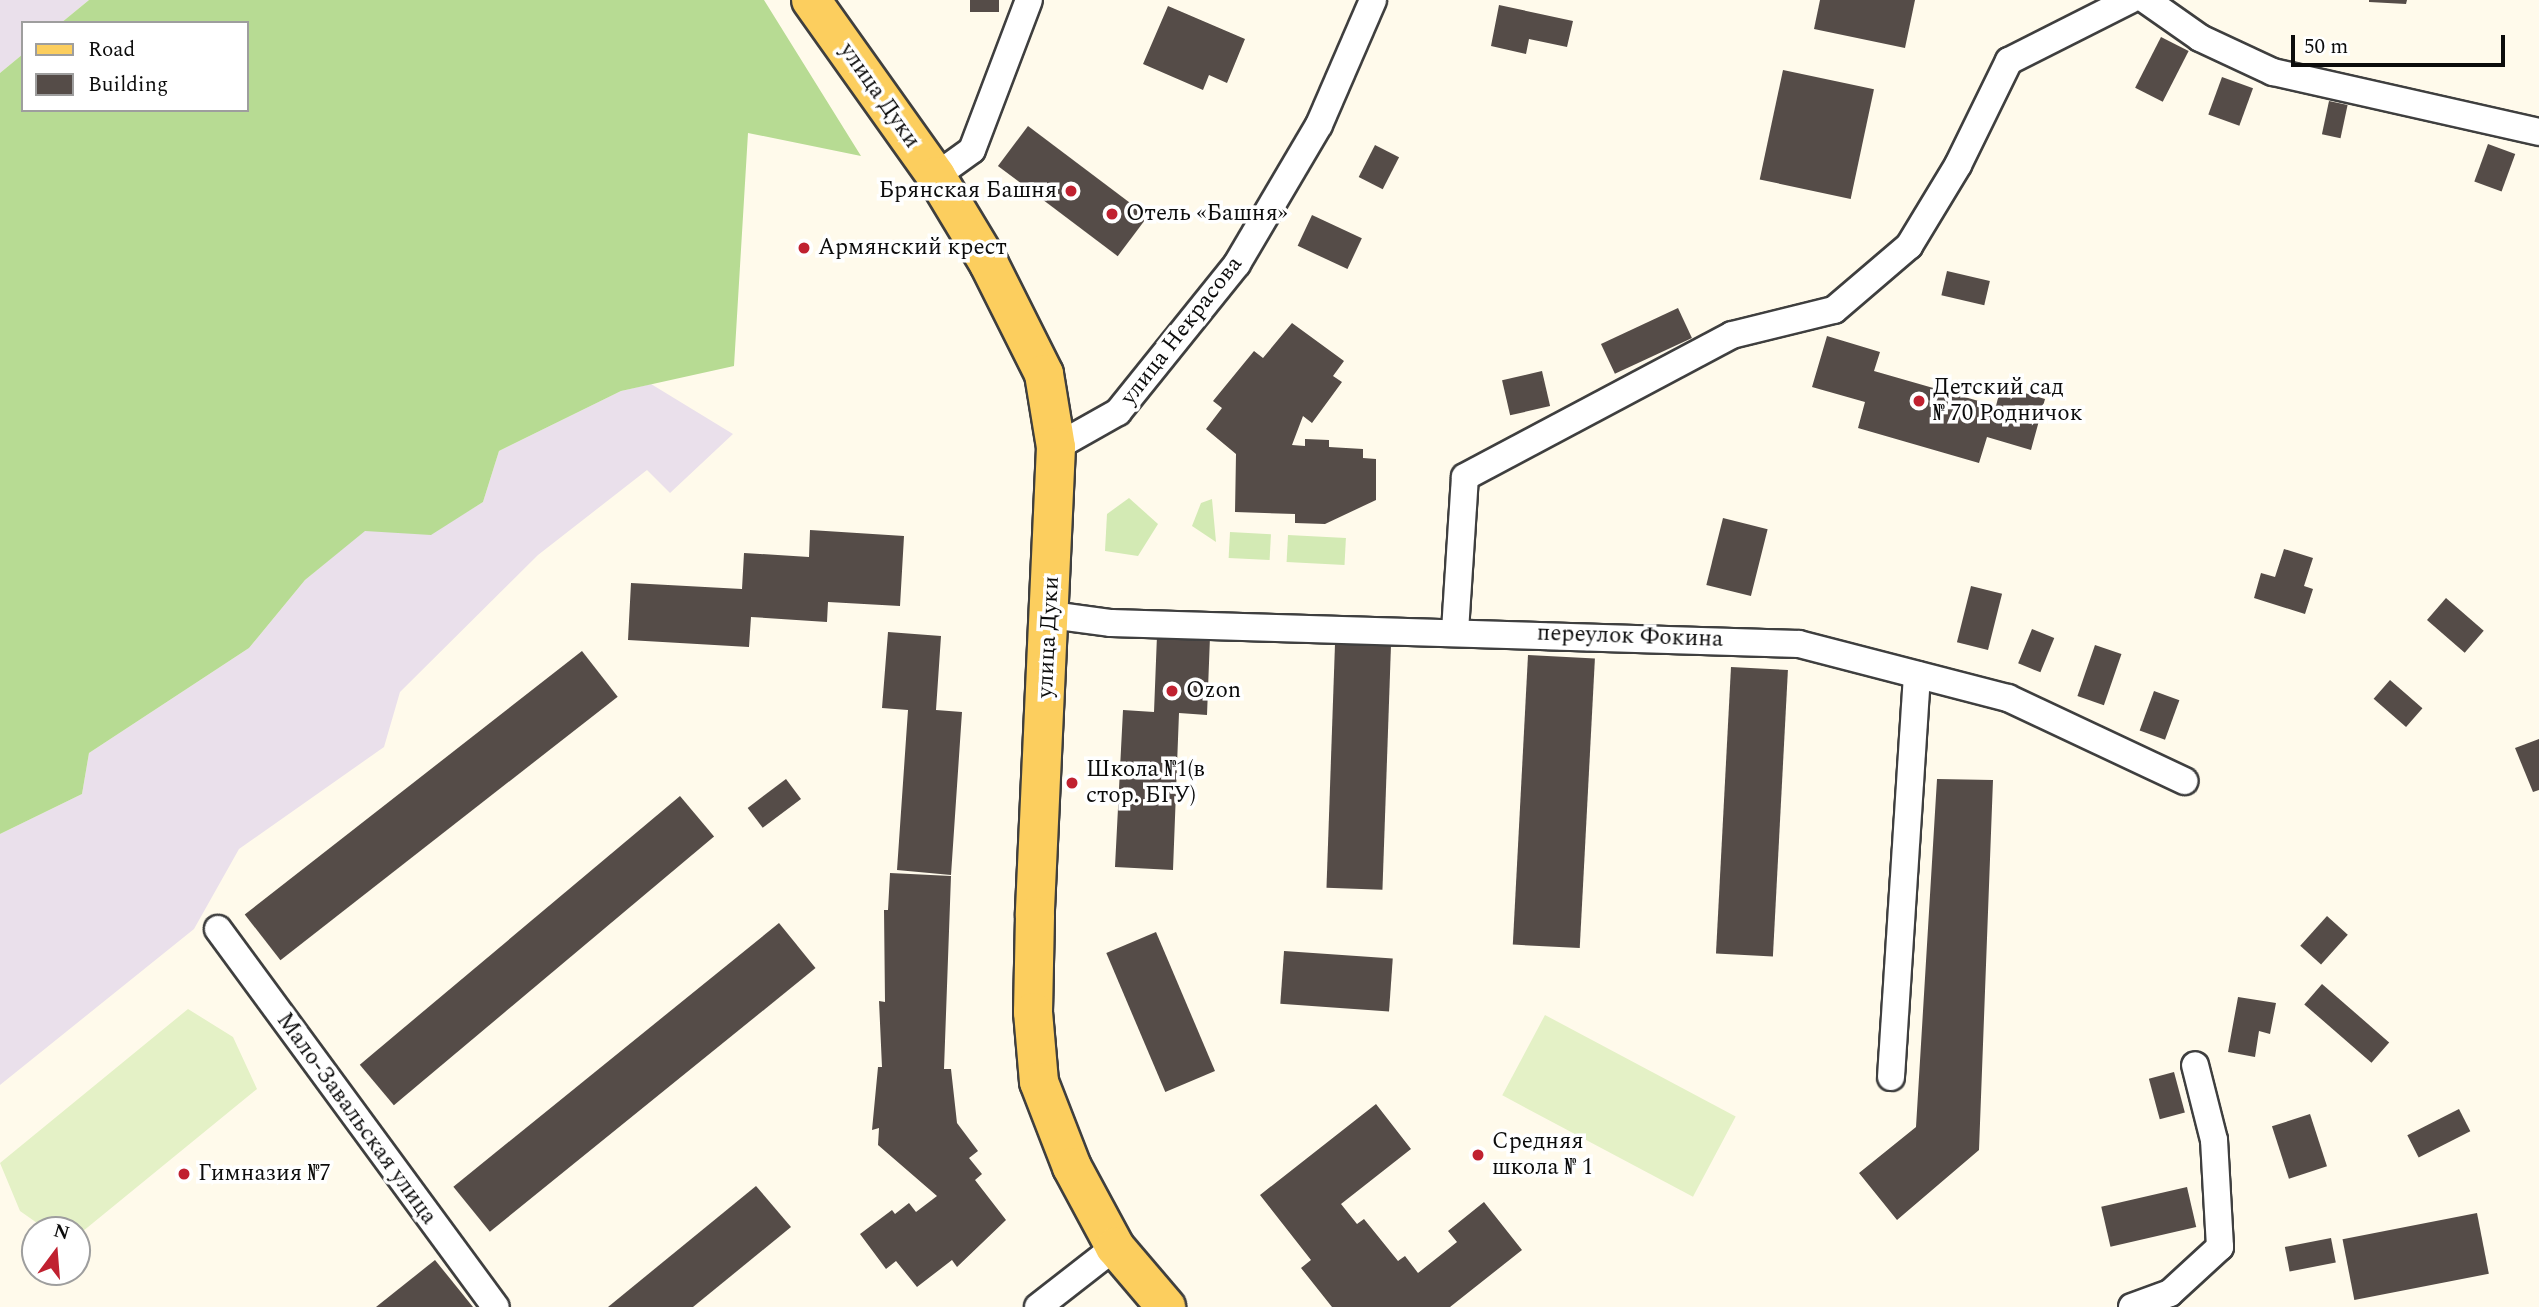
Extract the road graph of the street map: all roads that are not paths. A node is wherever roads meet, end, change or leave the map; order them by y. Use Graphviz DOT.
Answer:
graph roads {
  1 [pos="811,0"];
  2 [pos="1029,0"];
  3 [pos="1373,0"];
  4 [pos="2130,0"];
  5 [pos="2146,0"];
  6 [pos="2539,132"];
  7 [pos="936,177"];
  8 [pos="1056,447"];
  9 [pos="1051,615"];
  10 [pos="1455,631"];
  11 [pos="1917,675"];
  12 [pos="2184,782"];
  13 [pos="218,929"];
  14 [pos="2195,1065"];
  15 [pos="1891,1077"];
  16 [pos="1115,1247"];
  17 [pos="496,1307"];
  18 [pos="1038,1307"];
  19 [pos="1166,1307"];
  20 [pos="2132,1307"];
  1 -- 7 [label="main road, улица Дуки"];
  2 -- 7 [label="street"];
  3 -- 8 [label="street, улица Некрасова"];
  4 -- 10 [label="street"];
  5 -- 6 [label="street"];
  7 -- 8 [label="main road, улица Дуки"];
  8 -- 9 [label="main road, улица Дуки"];
  9 -- 10 [label="street, переулок Фокина"];
  9 -- 16 [label="main road, улица Дуки"];
  10 -- 11 [label="street, переулок Фокина"];
  11 -- 12 [label="street, переулок Фокина"];
  11 -- 15 [label="street"];
  13 -- 17 [label="street, Мало-Завальская улица"];
  14 -- 20 [label="street"];
  16 -- 18 [label="street"];
  16 -- 19 [label="main road, улица Дуки"];
}
